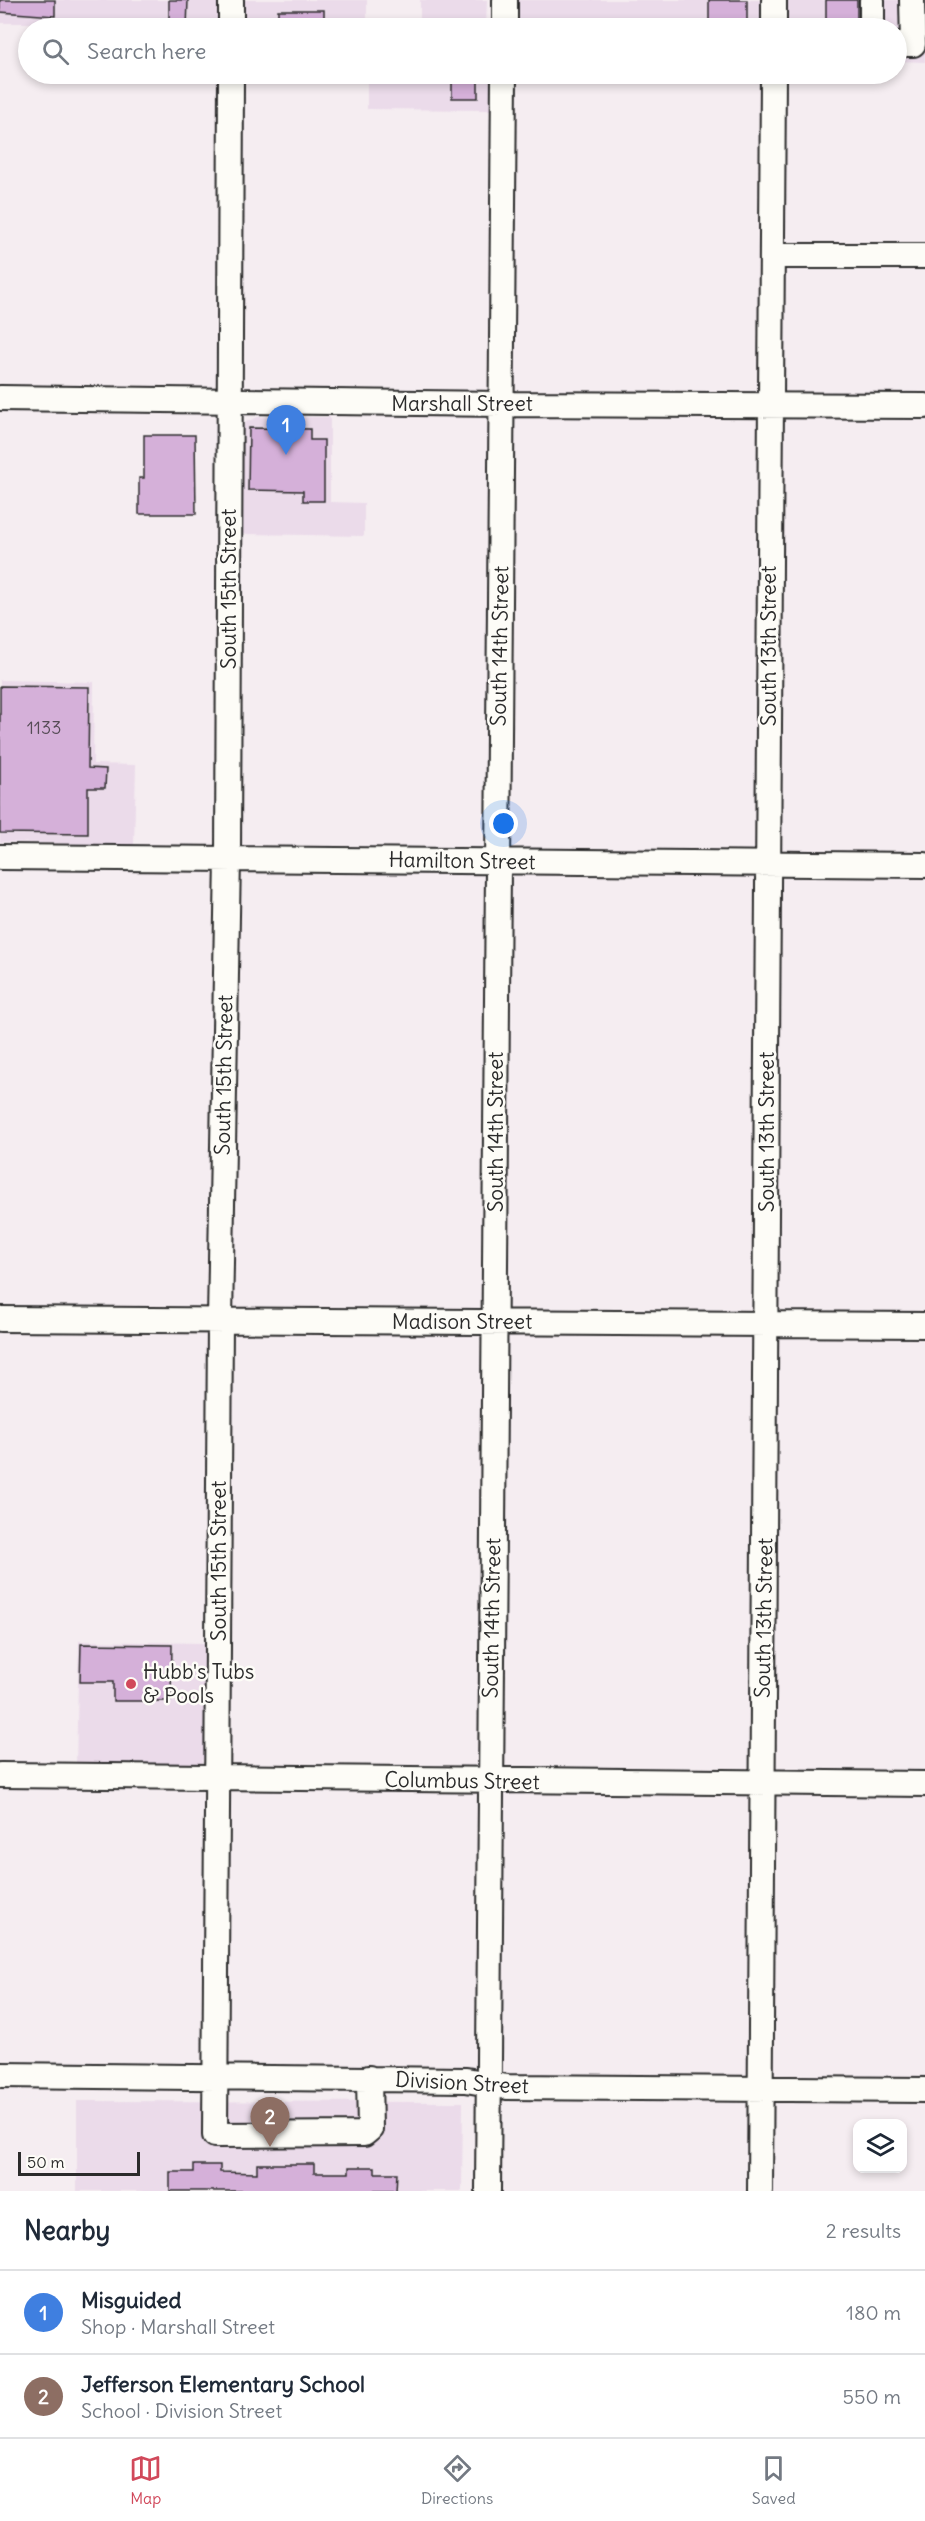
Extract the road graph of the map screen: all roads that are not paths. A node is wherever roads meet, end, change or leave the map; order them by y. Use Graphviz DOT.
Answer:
graph roads {
  1 [pos="231,0"];
  2 [pos="505,0"];
  3 [pos="774,0"];
  4 [pos="872,0"];
  5 [pos="912,0"];
  6 [pos="231,18"];
  7 [pos="505,18"];
  8 [pos="774,18"];
  9 [pos="872,18"];
  10 [pos="907,44"];
  11 [pos="231,84"];
  12 [pos="504,84"];
  13 [pos="773,84"];
  14 [pos="772,256"];
  15 [pos="925,256"];
  16 [pos="0,398"];
  17 [pos="230,401"];
  18 [pos="502,404"];
  19 [pos="771,405"];
  20 [pos="925,406"];
  21 [pos="0,856"];
  22 [pos="228,858"];
  23 [pos="497,861"];
  24 [pos="767,863"];
  25 [pos="925,865"];
  26 [pos="0,1319"];
  27 [pos="220,1320"];
  28 [pos="495,1322"];
  29 [pos="766,1323"];
  30 [pos="925,1325"];
  31 [pos="0,1775"];
  32 [pos="219,1778"];
  33 [pos="490,1781"];
  34 [pos="762,1783"];
  35 [pos="925,1784"];
  36 [pos="0,2075"];
  37 [pos="215,2077"];
  38 [pos="369,2078"];
  39 [pos="488,2084"];
  40 [pos="760,2089"];
  41 [pos="925,2090"];
  42 [pos="488,2191"];
  43 [pos="760,2191"];
  1 -- 6 [label="street"];
  2 -- 7 [label="street"];
  3 -- 8 [label="street"];
  4 -- 9 [label="street"];
  5 -- 10 [label="street"];
  11 -- 17 [label="street, South 15th Street"];
  12 -- 18 [label="street, South 14th Street"];
  13 -- 14 [label="street, South 13th Street"];
  14 -- 15 [label="street"];
  14 -- 19 [label="street, South 13th Street"];
  16 -- 17 [label="street, Marshall Street"];
  17 -- 18 [label="street, Marshall Street"];
  17 -- 22 [label="street, South 15th Street"];
  18 -- 19 [label="street, Marshall Street"];
  18 -- 23 [label="street, South 14th Street"];
  19 -- 20 [label="street, Marshall Street"];
  19 -- 24 [label="street, South 13th Street"];
  21 -- 22 [label="street, Hamilton Street"];
  22 -- 23 [label="street, Hamilton Street"];
  22 -- 27 [label="street, South 15th Street"];
  23 -- 24 [label="street, Hamilton Street"];
  23 -- 28 [label="street, South 14th Street"];
  24 -- 25 [label="street, Hamilton Street"];
  24 -- 29 [label="street, South 13th Street"];
  26 -- 27 [label="street, Madison Street"];
  27 -- 28 [label="street, Madison Street"];
  27 -- 32 [label="street, South 15th Street"];
  28 -- 29 [label="street, Madison Street"];
  28 -- 33 [label="street, South 14th Street"];
  29 -- 30 [label="street, Madison Street"];
  29 -- 34 [label="street, South 13th Street"];
  31 -- 32 [label="street, Columbus Street"];
  32 -- 33 [label="street, Columbus Street"];
  32 -- 37 [label="street, South 15th Street"];
  33 -- 34 [label="street, Columbus Street"];
  33 -- 39 [label="street, South 14th Street"];
  34 -- 35 [label="street, Columbus Street"];
  34 -- 40 [label="street, South 13th Street"];
  36 -- 37 [label="street, Division Street"];
  37 -- 38 [label="street, Division Street"];
  37 -- 38 [label="street, South 15th Street"];
  38 -- 39 [label="street, Division Street"];
  39 -- 40 [label="street, Division Street"];
  39 -- 42 [label="street, South 14th Street"];
  40 -- 41 [label="street, Division Street"];
  40 -- 43 [label="street, South 13th Street"];
}
